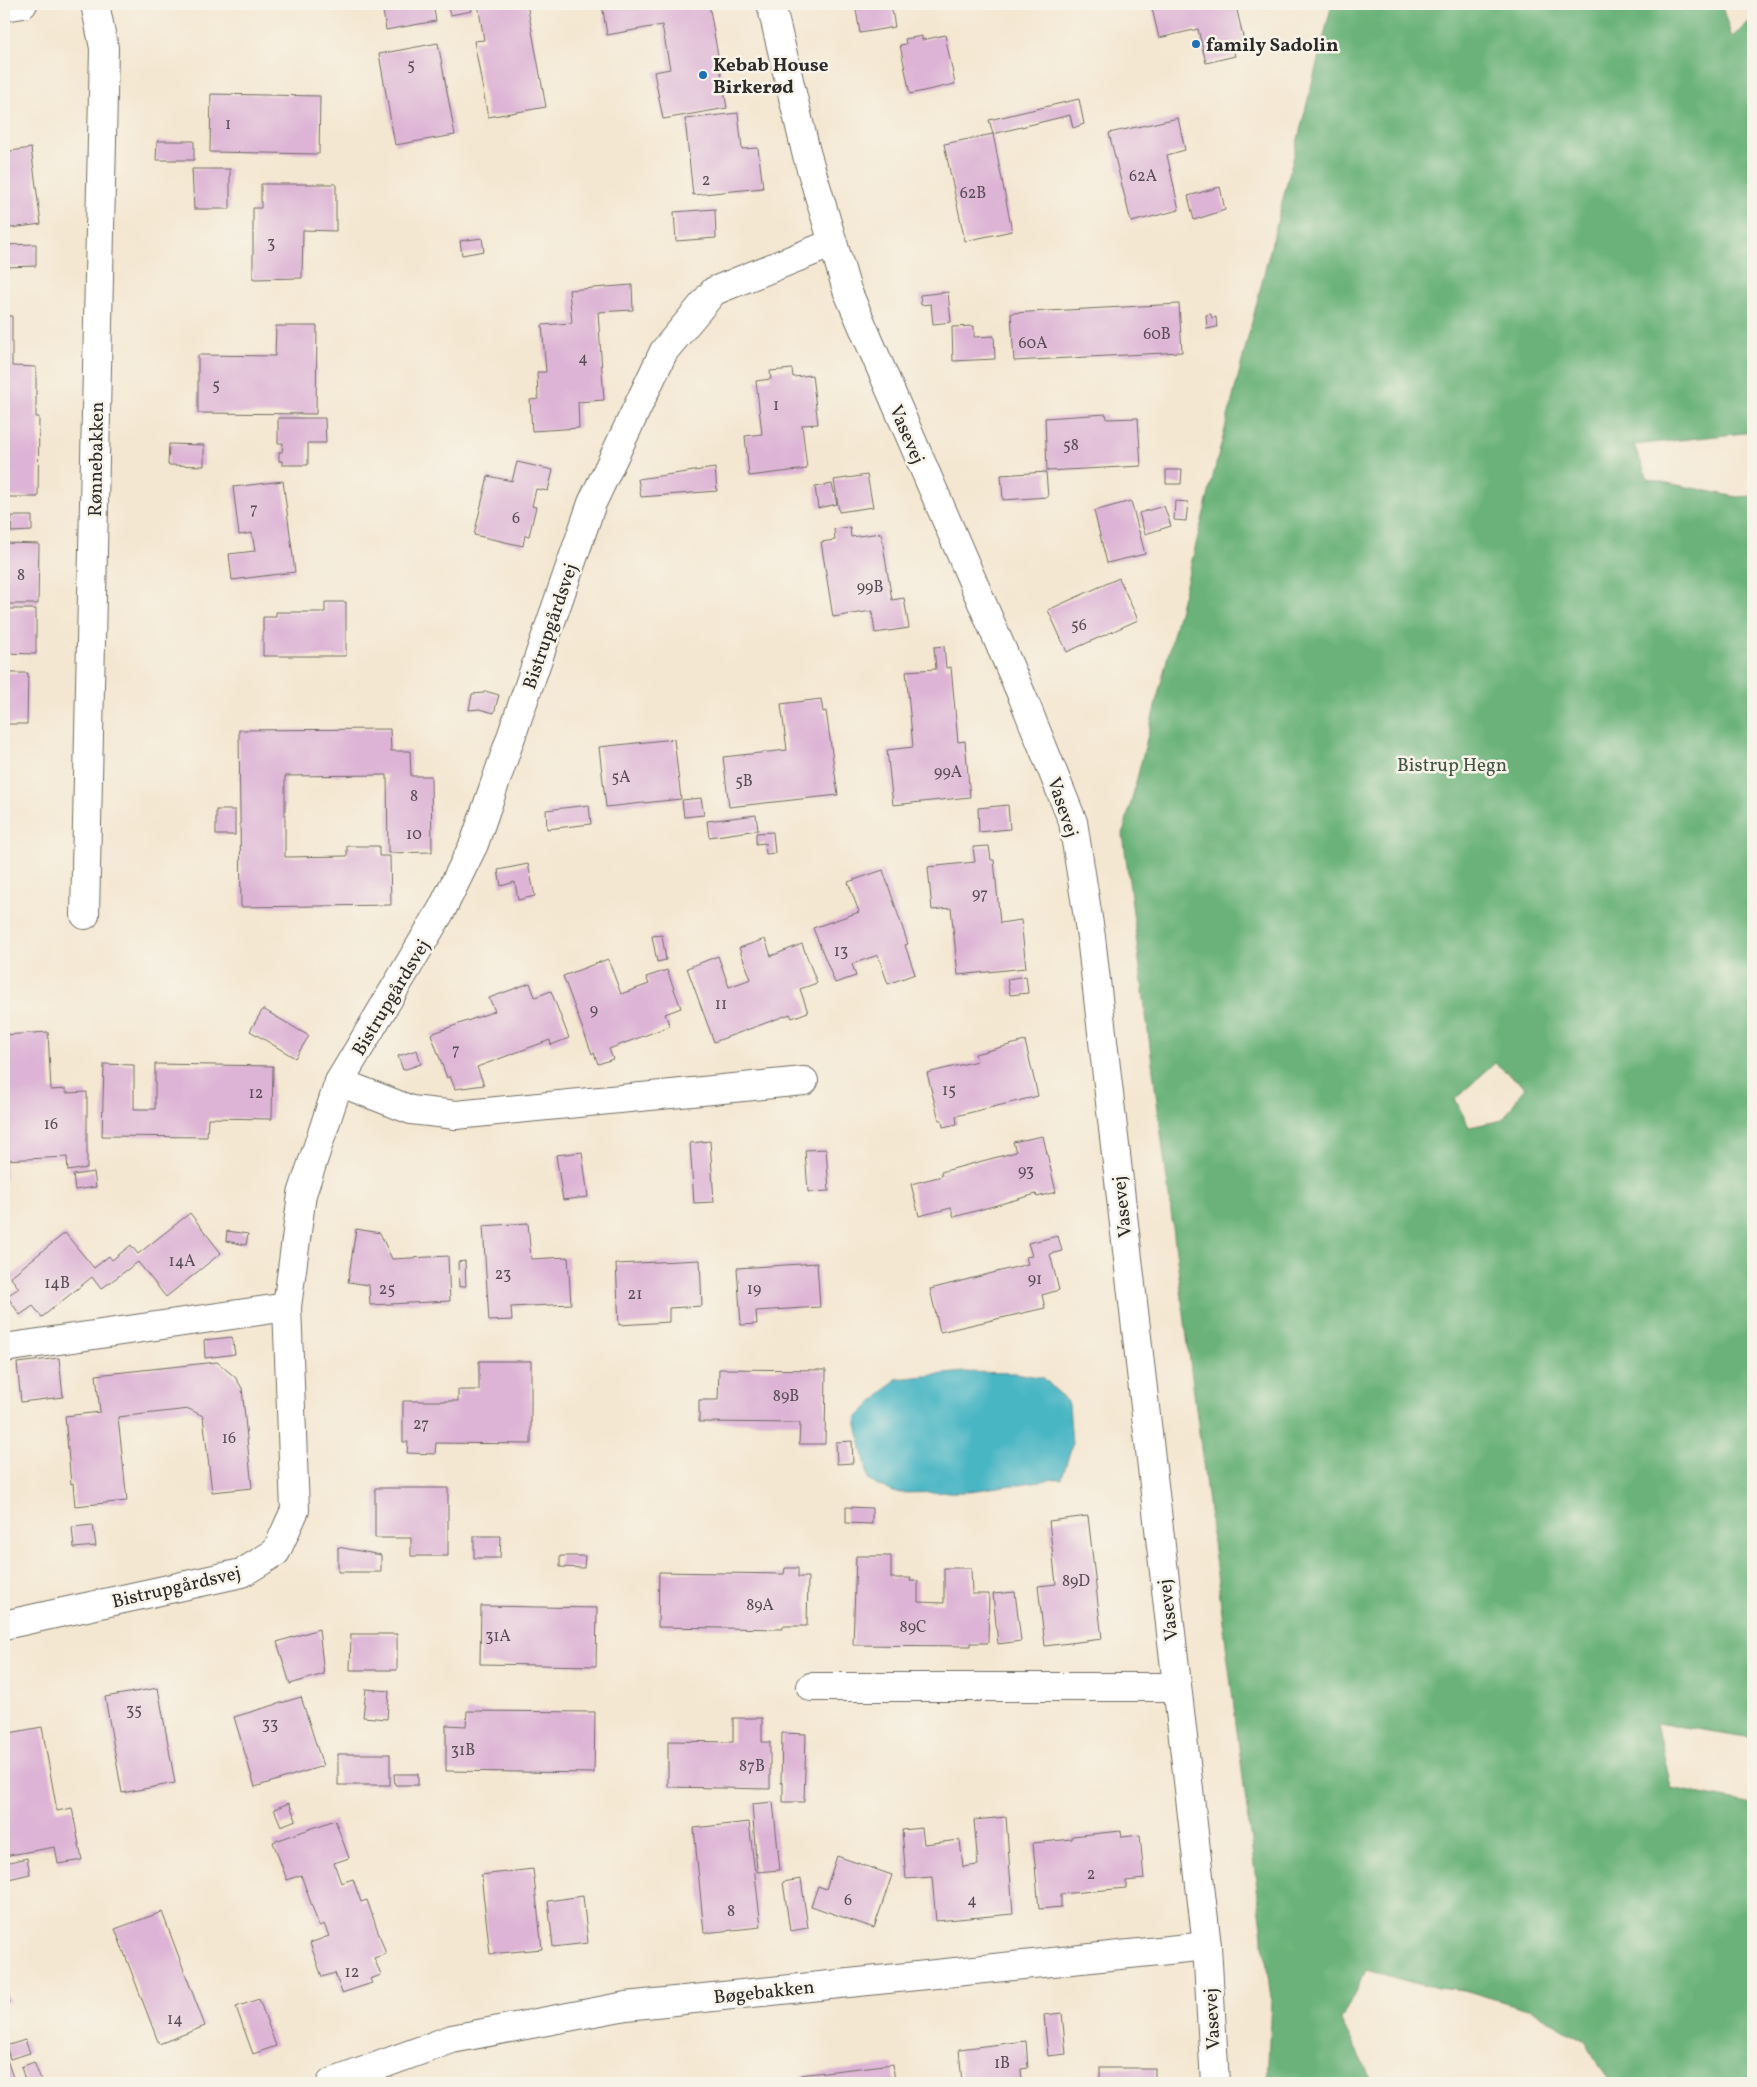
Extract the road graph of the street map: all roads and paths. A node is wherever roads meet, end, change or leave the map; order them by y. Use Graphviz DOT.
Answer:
graph roads {
  1 [pos="23,4"];
  2 [pos="95,4"];
  3 [pos="771,4"];
  4 [pos="4,7"];
  5 [pos="833,242"];
  6 [pos="85,915"];
  7 [pos="804,1081"];
  8 [pos="339,1082"];
  9 [pos="287,1308"];
  10 [pos="4,1348"];
  11 [pos="4,1625"];
  12 [pos="811,1687"];
  13 [pos="1176,1687"];
  14 [pos="1207,1946"];
  15 [pos="331,2083"];
  16 [pos="1215,2083"];
  1 -- 4 [label="street"];
  2 -- 6 [label="street, Rønnebakken"];
  3 -- 5 [label="street, Vasevej"];
  5 -- 8 [label="street, Bistrupgårdsvej"];
  5 -- 13 [label="street, Vasevej"];
  7 -- 8 [label="street"];
  8 -- 9 [label="street, Bistrupgårdsvej"];
  9 -- 10 [label="street"];
  9 -- 11 [label="street, Bistrupgårdsvej"];
  12 -- 13 [label="street"];
  13 -- 14 [label="street, Vasevej"];
  14 -- 15 [label="street, Bøgebakken"];
  14 -- 16 [label="street, Vasevej"];
}
